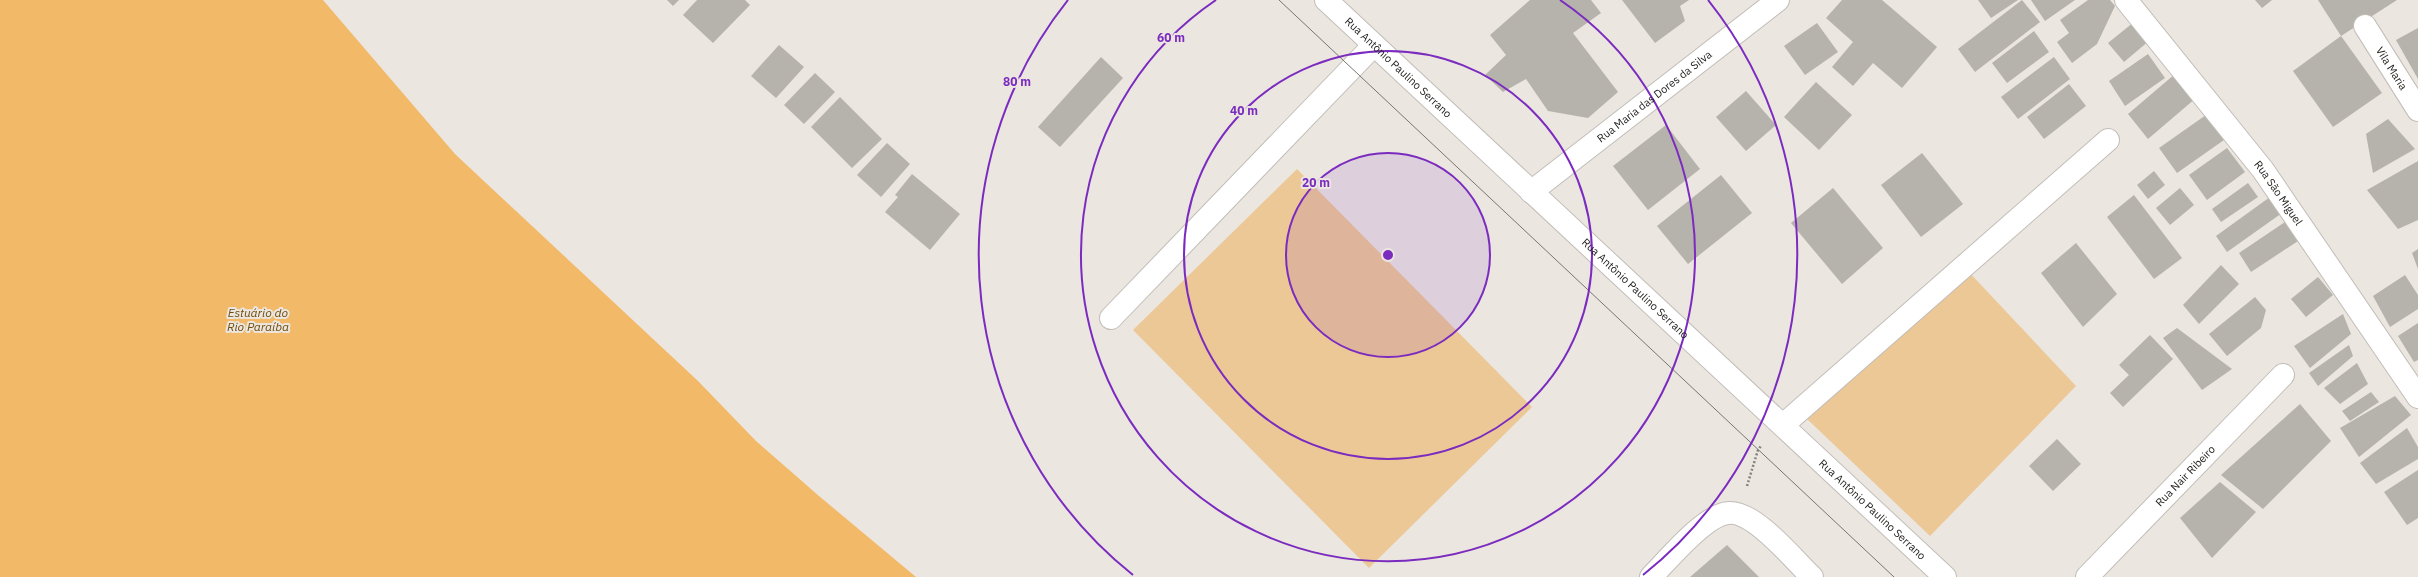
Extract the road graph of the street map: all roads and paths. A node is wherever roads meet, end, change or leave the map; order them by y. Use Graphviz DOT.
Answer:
graph roads {
  1 [pos="1326,0"];
  2 [pos="1778,0"];
  3 [pos="2126,0"];
  4 [pos="2365,26"];
  5 [pos="1374,45"];
  6 [pos="2418,110"];
  7 [pos="2108,140"];
  8 [pos="1531,192"];
  9 [pos="1111,318"];
  10 [pos="2412,374"];
  11 [pos="2283,375"];
  12 [pos="2418,397"];
  13 [pos="1783,425"];
  14 [pos="1740,514"];
  15 [pos="1651,577"];
  16 [pos="1812,577"];
  17 [pos="1945,577"];
  18 [pos="2087,577"];
  1 -- 5 [label="street, Rua Antônio Paulino Serrano"];
  2 -- 8 [label="street, Rua Maria das Dores da Silva"];
  3 -- 10 [label="street, Rua São Miguel"];
  4 -- 6 [label="street, Vila Maria"];
  5 -- 8 [label="street, Rua Antônio Paulino Serrano"];
  5 -- 9 [label="street"];
  7 -- 13 [label="street"];
  8 -- 13 [label="street, Rua Antônio Paulino Serrano"];
  10 -- 12 [label="street, Rua São Miguel"];
  11 -- 18 [label="street, Rua Nair Ribeiro"];
  13 -- 14 [label="path"];
  13 -- 17 [label="street, Rua Antônio Paulino Serrano"];
  14 -- 15 [label="street"];
  14 -- 16 [label="street"];
}
